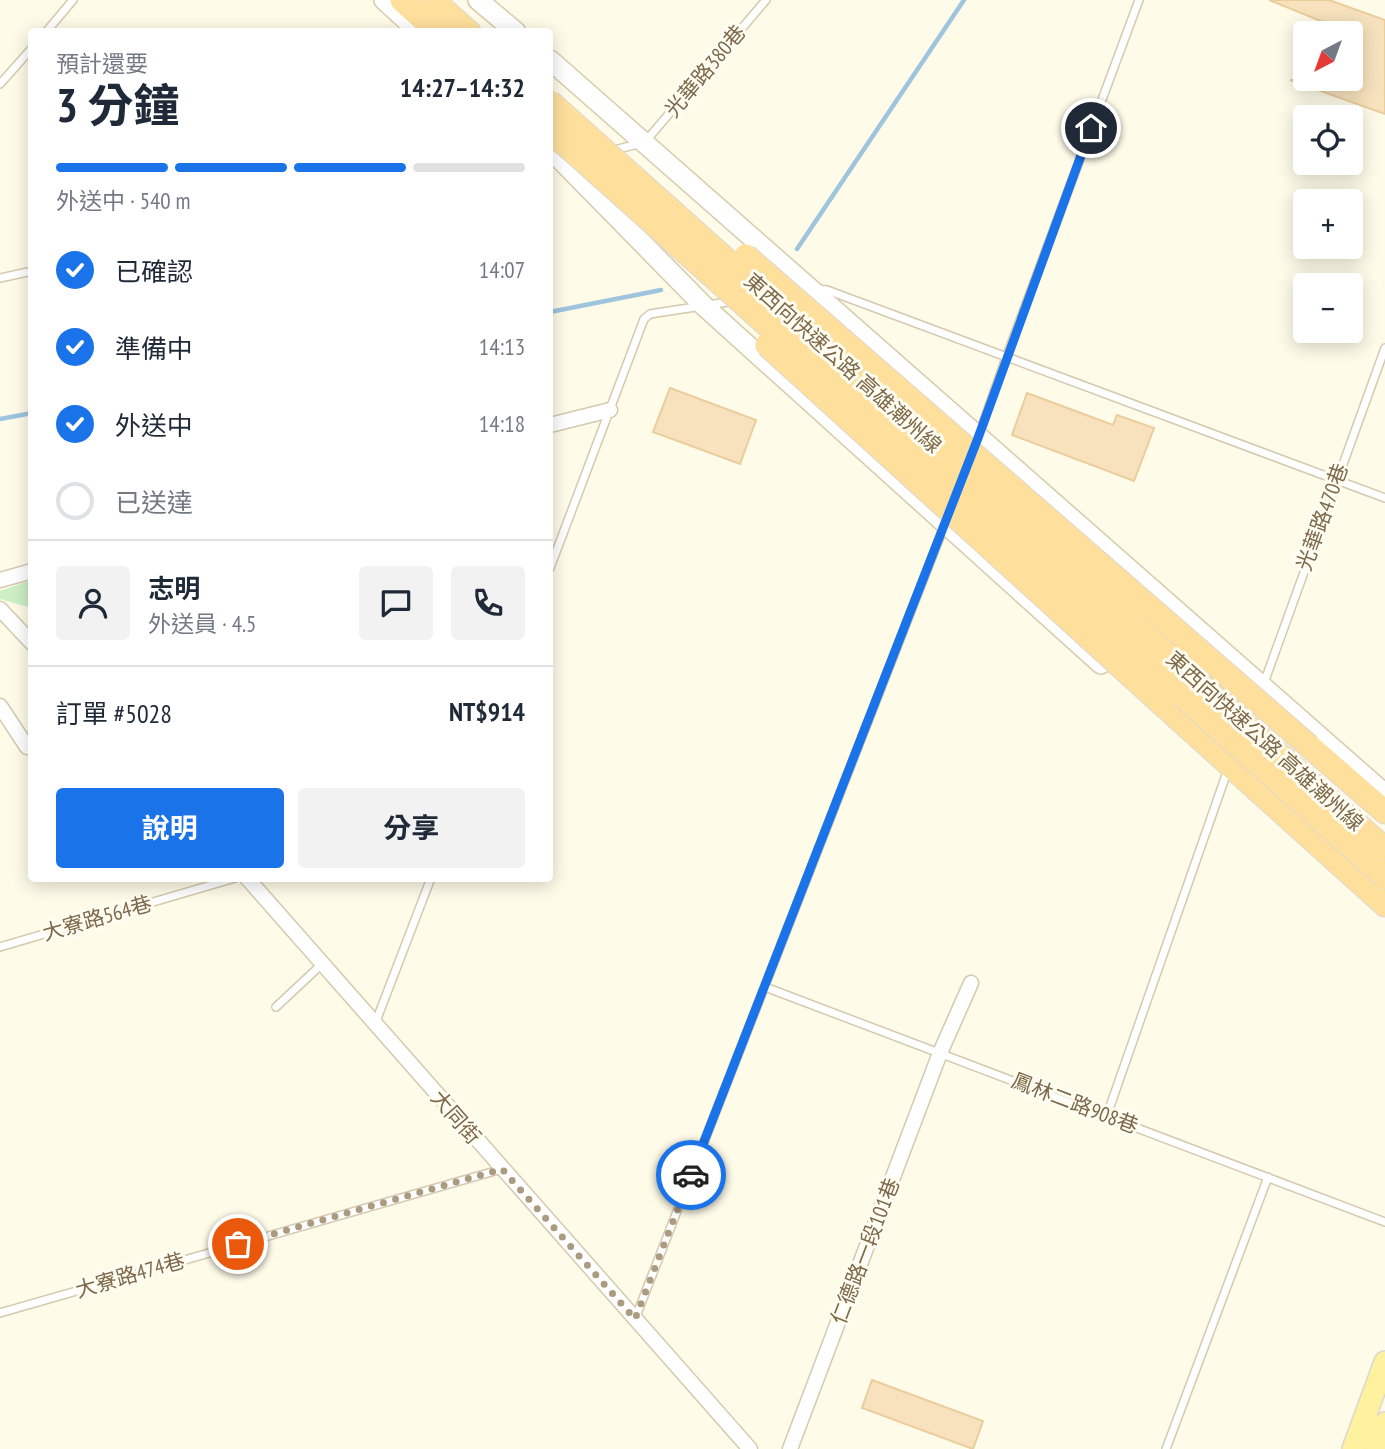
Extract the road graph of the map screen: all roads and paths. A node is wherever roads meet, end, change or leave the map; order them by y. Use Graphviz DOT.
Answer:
graph roads {
  1 [pos="73,0"];
  2 [pos="384,0"];
  3 [pos="402,0"];
  4 [pos="478,0"];
  5 [pos="766,0"];
  6 [pos="1139,0"];
  7 [pos="440,15"];
  8 [pos="49,28"];
  9 [pos="415,28"];
  10 [pos="462,28"];
  11 [pos="469,28"];
  12 [pos="511,28"];
  13 [pos="28,52"];
  14 [pos="553,63"];
  15 [pos="0,84"];
  16 [pos="553,94"];
  17 [pos="553,106"];
  18 [pos="553,137"];
  19 [pos="645,142"];
  20 [pos="565,163"];
  21 [pos="28,272"];
  22 [pos="0,278"];
  23 [pos="808,288"];
  24 [pos="704,306"];
  25 [pos="1385,348"];
  26 [pos="1006,358"];
  27 [pos="610,410"];
  28 [pos="553,424"];
  29 [pos="978,438"];
  30 [pos="1336,479"];
  31 [pos="1385,498"];
  32 [pos="945,524"];
  33 [pos="553,560"];
  34 [pos="28,572"];
  35 [pos="0,580"];
  36 [pos="0,609"];
  37 [pos="28,639"];
  38 [pos="1263,687"];
  39 [pos="0,706"];
  40 [pos="28,745"];
  41 [pos="1226,775"];
  42 [pos="1385,794"];
  43 [pos="1385,812"];
  44 [pos="1385,849"];
  45 [pos="1385,877"];
  46 [pos="221,882"];
  47 [pos="250,882"];
  48 [pos="429,882"];
  49 [pos="1385,905"];
  50 [pos="1385,919"];
  51 [pos="0,947"];
  52 [pos="322,964"];
  53 [pos="971,984"];
  54 [pos="765,987"];
  55 [pos="276,1007"];
  56 [pos="375,1024"];
  57 [pos="940,1053"];
  58 [pos="1107,1115"];
  59 [pos="502,1169"];
  60 [pos="1268,1177"];
  61 [pos="1385,1222"];
  62 [pos="0,1313"];
  63 [pos="635,1319"];
  64 [pos="1385,1362"];
  65 [pos="1385,1423"];
  66 [pos="750,1449"];
  67 [pos="790,1449"];
  68 [pos="1166,1449"];
  69 [pos="1353,1449"];
  70 [pos="1375,1449"];
  1 -- 8 [label="lane"];
  2 -- 9 [label="main road"];
  3 -- 7 [label="highway"];
  4 -- 12 [label="main road"];
  5 -- 19 [label="lane, 光華路380巷"];
  6 -- 26 [label="lane"];
  7 -- 10 [label="highway"];
  7 -- 11 [label="highway"];
  13 -- 15 [label="lane"];
  14 -- 19 [label="main road"];
  16 -- 43 [label="highway, bridge"];
  17 -- 44 [label="highway, 東西向快速公路 高雄潮州線, bridge"];
  18 -- 20 [label="highway, 東西向快速公路 高雄潮州線, bridge"];
  19 -- 20 [label="lane"];
  19 -- 23 [label="main road"];
  20 -- 24 [label="main road"];
  20 -- 45 [label="highway, 東西向快速公路 高雄潮州線, bridge"];
  20 -- 49 [label="highway, bridge"];
  21 -- 22 [label="lane"];
  23 -- 24 [label="lane"];
  23 -- 26 [label="lane"];
  23 -- 29 [label="main road"];
  24 -- 27 [label="lane"];
  24 -- 32 [label="main road"];
  25 -- 30 [label="lane, 光華路470巷"];
  26 -- 29 [label="lane"];
  26 -- 30 [label="lane"];
  27 -- 28 [label="street"];
  27 -- 33 [label="lane"];
  29 -- 32 [label="lane"];
  29 -- 38 [label="main road"];
  30 -- 31 [label="lane"];
  30 -- 38 [label="lane, 光華路470巷"];
  32 -- 41 [label="main road"];
  32 -- 54 [label="lane"];
  34 -- 35 [label="street"];
  36 -- 37 [label="street"];
  38 -- 42 [label="main road"];
  39 -- 40 [label="street"];
  41 -- 50 [label="main road"];
  41 -- 58 [label="lane"];
  46 -- 51 [label="lane, 大寮路564巷"];
  47 -- 52 [label="street, 大同街"];
  48 -- 56 [label="lane"];
  52 -- 55 [label="lane"];
  52 -- 56 [label="street, 大同街"];
  53 -- 57 [label="street, 仁德路一段101巷"];
  54 -- 57 [label="lane, 鳳林二路908巷"];
  54 -- 63 [label="lane"];
  56 -- 59 [label="street, 大同街"];
  57 -- 58 [label="lane, 鳳林二路908巷"];
  57 -- 67 [label="street, 仁德路一段101巷"];
  58 -- 60 [label="lane, 鳳林二路908巷"];
  59 -- 62 [label="lane, 大寮路474巷"];
  59 -- 63 [label="street, 大同街"];
  60 -- 61 [label="lane, 鳳林二路908巷"];
  60 -- 68 [label="lane"];
  63 -- 66 [label="street, 大同街"];
  64 -- 69 [label="main road"];
  65 -- 70 [label="main road"];
}
